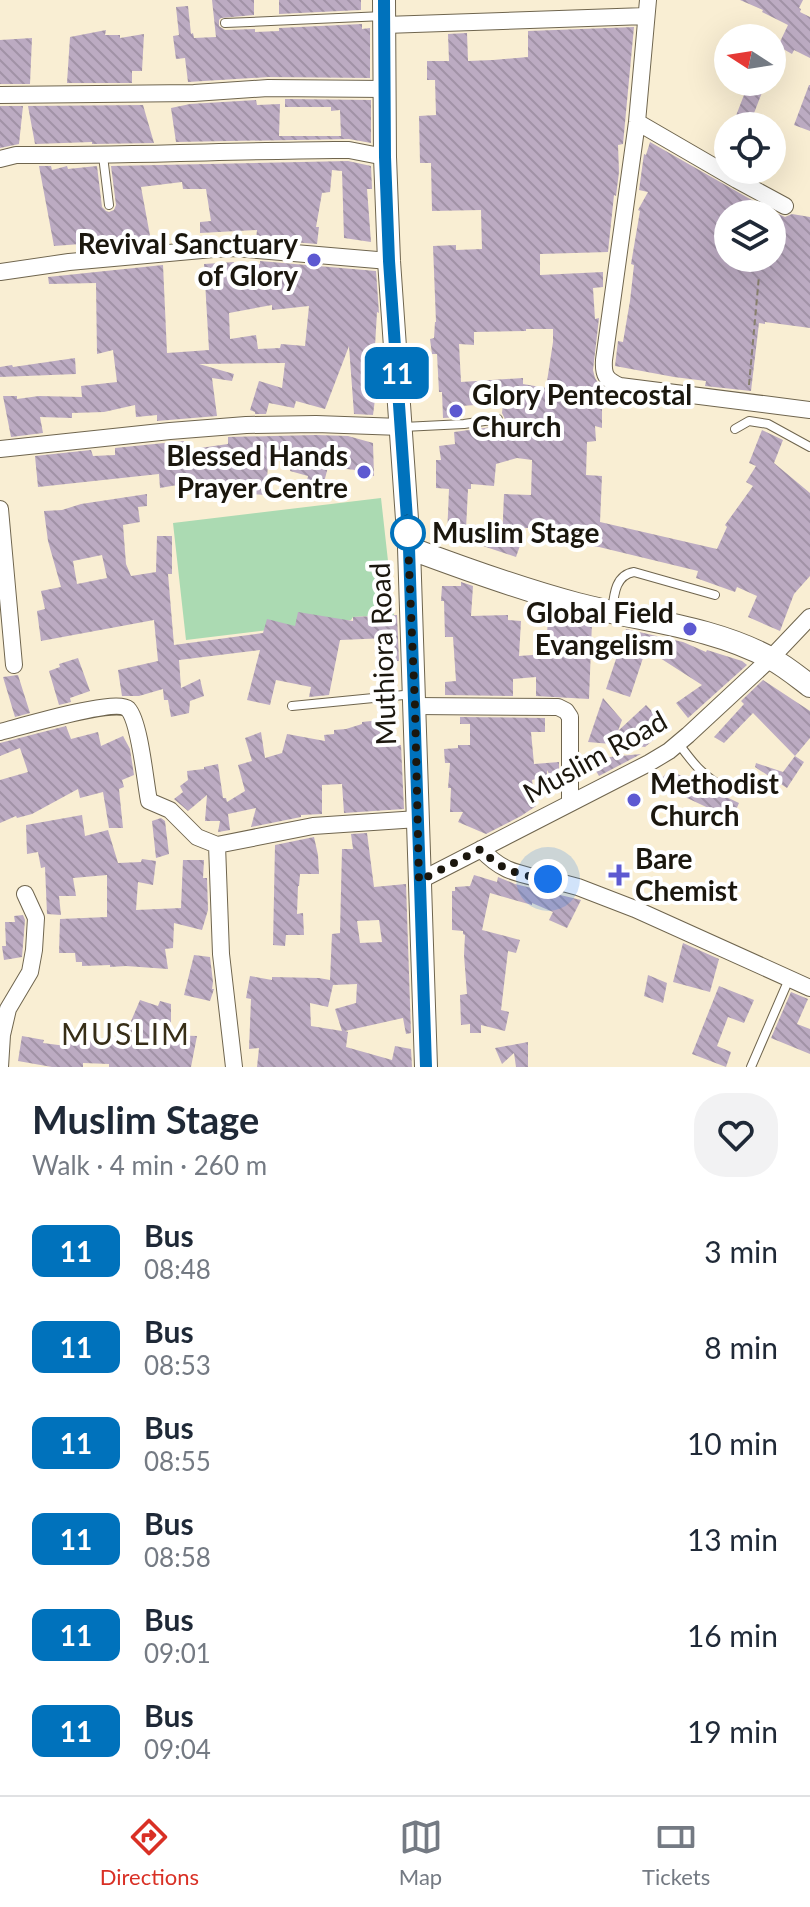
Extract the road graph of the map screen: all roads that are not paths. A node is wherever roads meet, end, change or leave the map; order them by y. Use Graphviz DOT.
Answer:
graph roads {
  1 [pos="647,8"];
  2 [pos="385,14"];
  3 [pos="225,23"];
  4 [pos="385,89"];
  5 [pos="0,95"];
  6 [pos="637,122"];
  7 [pos="103,156"];
  8 [pos="385,157"];
  9 [pos="0,159"];
  10 [pos="774,200"];
  11 [pos="109,205"];
  12 [pos="389,261"];
  13 [pos="0,272"];
  14 [pos="810,410"];
  15 [pos="498,419"];
  16 [pos="401,427"];
  17 [pos="735,429"];
  18 [pos="810,447"];
  19 [pos="0,449"];
  20 [pos="0,509"];
  21 [pos="409,548"];
  22 [pos="3,583"];
  23 [pos="715,595"];
  24 [pos="612,612"];
  25 [pos="810,617"];
  26 [pos="771,658"];
  27 [pos="14,665"];
  28 [pos="810,686"];
  29 [pos="415,700"];
  30 [pos="292,706"];
  31 [pos="0,732"];
  32 [pos="678,743"];
  33 [pos="726,788"];
  34 [pos="570,802"];
  35 [pos="418,819"];
  36 [pos="217,845"];
  37 [pos="481,849"];
  38 [pos="419,881"];
  39 [pos="25,894"];
  40 [pos="789,979"];
  41 [pos="810,988"];
  42 [pos="0,1067"];
  43 [pos="234,1067"];
  44 [pos="426,1067"];
  45 [pos="751,1067"];
  1 -- 2 [label="street"];
  1 -- 6 [label="street"];
  2 -- 3 [label="lane"];
  2 -- 4 [label="street, Muthiora Road"];
  4 -- 5 [label="street"];
  4 -- 8 [label="street, Muthiora Road"];
  6 -- 10 [label="street"];
  6 -- 14 [label="street"];
  7 -- 8 [label="street"];
  7 -- 9 [label="street"];
  7 -- 11 [label="lane"];
  8 -- 12 [label="street, Muthiora Road"];
  12 -- 13 [label="street"];
  12 -- 16 [label="street, Muthiora Road"];
  15 -- 16 [label="lane"];
  16 -- 19 [label="street"];
  16 -- 21 [label="street, Muthiora Road"];
  17 -- 18 [label="lane"];
  20 -- 22 [label="street"];
  21 -- 24 [label="street"];
  21 -- 29 [label="street, Muthiora Road"];
  22 -- 27 [label="street"];
  23 -- 24 [label="lane"];
  24 -- 26 [label="street"];
  25 -- 26 [label="street, Muslim Road"];
  26 -- 28 [label="street"];
  26 -- 32 [label="street, Muslim Road"];
  29 -- 30 [label="lane"];
  29 -- 34 [label="street"];
  29 -- 35 [label="street, Muthiora Road"];
  31 -- 36 [label="street"];
  32 -- 33 [label="lane"];
  32 -- 34 [label="street, Muslim Road"];
  34 -- 37 [label="street, Muslim Road"];
  35 -- 36 [label="street"];
  35 -- 38 [label="street, Muthiora Road"];
  36 -- 43 [label="street"];
  37 -- 38 [label="street, Muslim Road"];
  37 -- 40 [label="street"];
  38 -- 44 [label="street, Muthiora Road"];
  39 -- 42 [label="street"];
  40 -- 41 [label="street"];
  40 -- 45 [label="lane"];
}
